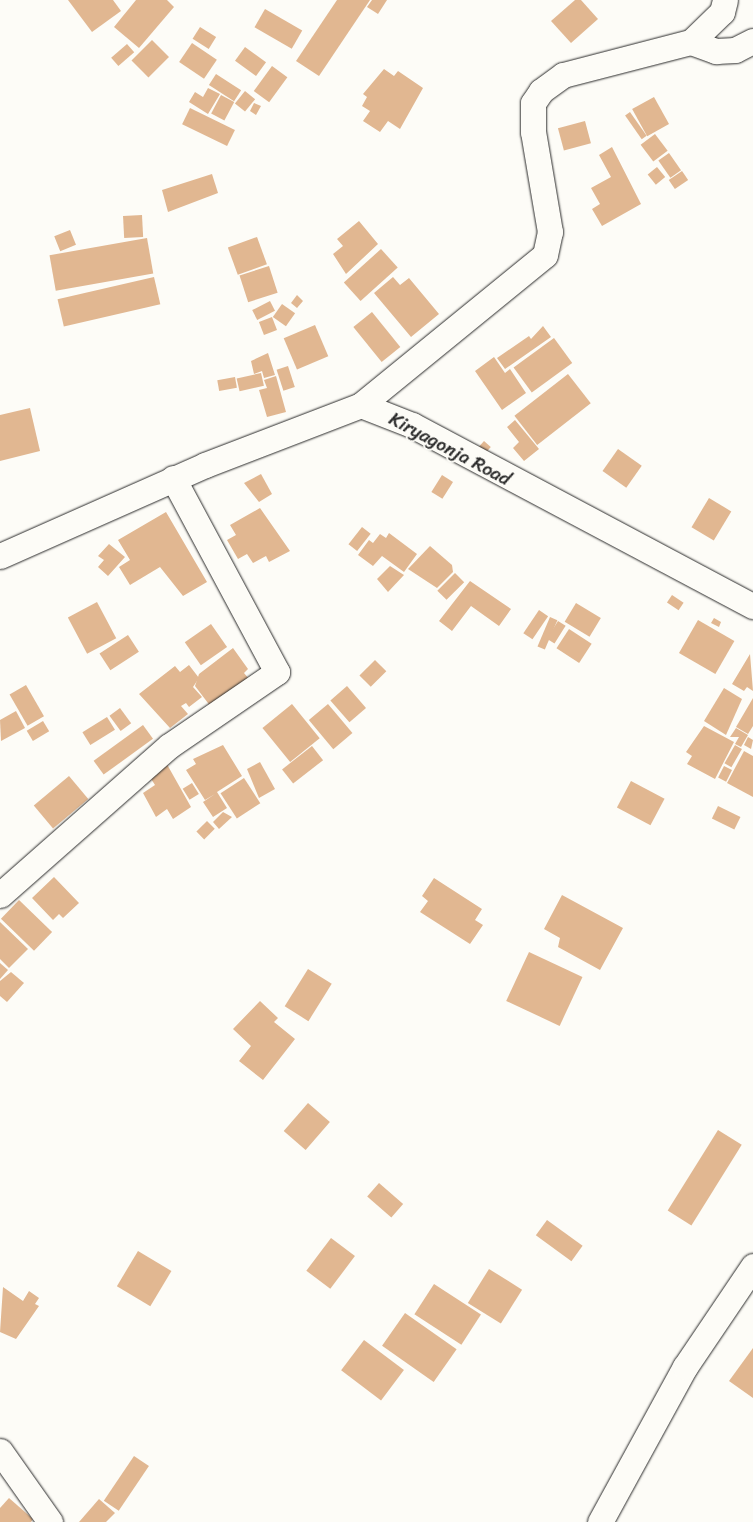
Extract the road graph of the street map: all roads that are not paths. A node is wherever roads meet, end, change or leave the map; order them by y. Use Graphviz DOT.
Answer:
graph roads {
  1 [pos="725,0"];
  2 [pos="753,41"];
  3 [pos="692,42"];
  4 [pos="361,405"];
  5 [pos="173,478"];
  6 [pos="0,556"];
  7 [pos="753,606"];
  8 [pos="0,895"];
  9 [pos="753,1266"];
  10 [pos="0,1451"];
  11 [pos="50,1522"];
  12 [pos="600,1522"];
  1 -- 3 [label="street"];
  2 -- 3 [label="street"];
  3 -- 4 [label="street"];
  4 -- 5 [label="street"];
  4 -- 7 [label="street, Kiryagonja Road"];
  5 -- 6 [label="street"];
  5 -- 8 [label="street"];
  9 -- 12 [label="street"];
  10 -- 11 [label="street"];
}
